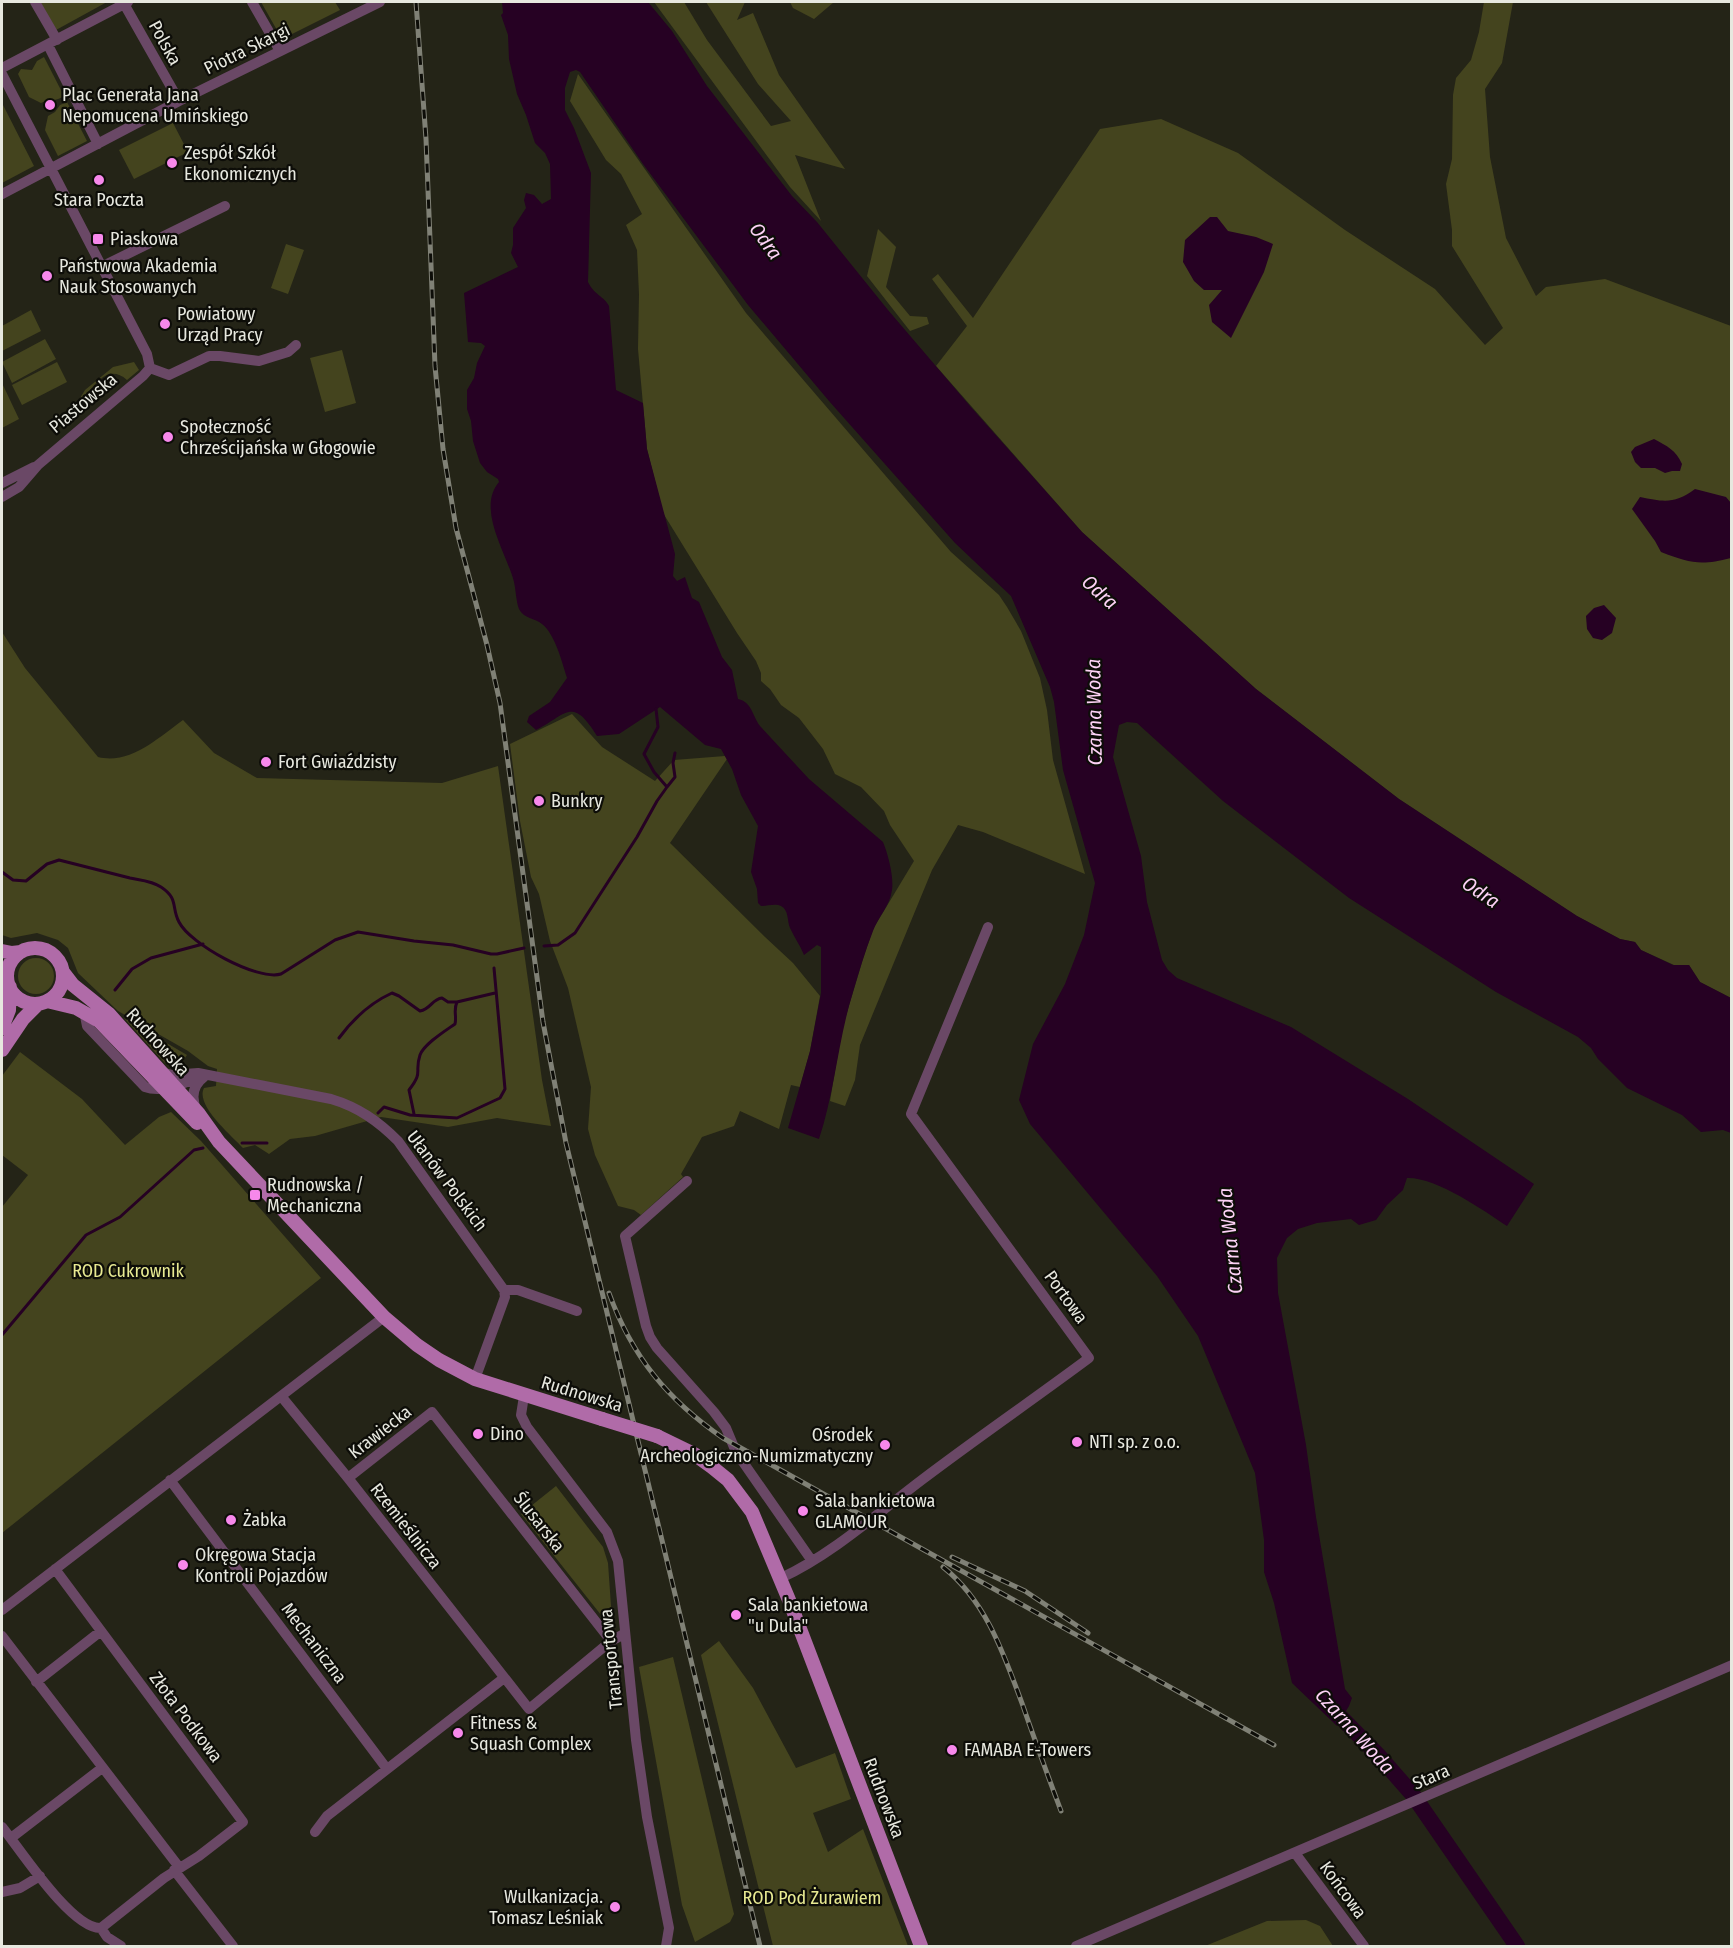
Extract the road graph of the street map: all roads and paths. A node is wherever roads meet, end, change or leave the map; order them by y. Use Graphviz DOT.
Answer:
graph roads {
  1 [pos="35,2"];
  2 [pos="125,2"];
  3 [pos="252,2"];
  4 [pos="380,2"];
  5 [pos="52,43"];
  6 [pos="280,51"];
  7 [pos="2,68"];
  8 [pos="2,74"];
  9 [pos="179,101"];
  10 [pos="98,144"];
  11 [pos="52,169"];
  12 [pos="2,194"];
  13 [pos="225,206"];
  14 [pos="101,267"];
  15 [pos="296,345"];
  16 [pos="150,368"];
  17 [pos="38,465"];
  18 [pos="2,483"];
  19 [pos="2,497"];
  20 [pos="988,927"];
  21 [pos="2,951"];
  22 [pos="21,952"];
  23 [pos="63,972"];
  24 [pos="6,979"];
  25 [pos="43,1003"];
  26 [pos="2,1028"];
  27 [pos="2,1050"];
  28 [pos="160,1071"];
  29 [pos="210,1075"];
  30 [pos="168,1087"];
  31 [pos="199,1114"];
  32 [pos="219,1142"];
  33 [pos="687,1181"];
  34 [pos="504,1290"];
  35 [pos="577,1311"];
  36 [pos="384,1317"];
  37 [pos="475,1379"];
  38 [pos="281,1396"];
  39 [pos="524,1396"];
  40 [pos="432,1412"];
  41 [pos="348,1478"];
  42 [pos="170,1480"];
  43 [pos="812,1561"];
  44 [pos="55,1569"];
  45 [pos="781,1578"];
  46 [pos="2,1610"];
  47 [pos="101,1631"];
  48 [pos="624,1634"];
  49 [pos="2,1636"];
  50 [pos="611,1641"];
  51 [pos="1731,1665"];
  52 [pos="504,1678"];
  53 [pos="36,1682"];
  54 [pos="102,1768"];
  55 [pos="387,1769"];
  56 [pos="2,1827"];
  57 [pos="315,1832"];
  58 [pos="11,1838"];
  59 [pos="1295,1853"];
  60 [pos="177,1869"];
  61 [pos="40,1876"];
  62 [pos="2,1892"];
  63 [pos="101,1928"];
  64 [pos="121,1947"];
  65 [pos="233,1947"];
  66 [pos="666,1947"];
  67 [pos="921,1947"];
  68 [pos="1076,1947"];
  69 [pos="1364,1947"];
  1 -- 5 [label="street"];
  2 -- 5 [label="street"];
  2 -- 9 [label="street, Polska"];
  3 -- 6 [label="street"];
  4 -- 6 [label="street, Piotra Skargi"];
  5 -- 7 [label="street"];
  5 -- 10 [label="street"];
  6 -- 9 [label="street, Piotra Skargi"];
  8 -- 11 [label="street"];
  9 -- 10 [label="street, Piotra Skargi"];
  10 -- 11 [label="street, Piotra Skargi"];
  11 -- 12 [label="street, Piotra Skargi"];
  11 -- 14 [label="street"];
  13 -- 14 [label="street"];
  14 -- 16 [label="street"];
  15 -- 16 [label="street"];
  16 -- 17 [label="street, Piastowska"];
  17 -- 18 [label="street, Piastowska"];
  17 -- 19 [label="street, Piastowska"];
  20 -- 43 [label="street, Portowa"];
  21 -- 22 [label="main road"];
  22 -- 23 [label="main road"];
  22 -- 24 [label="main road"];
  23 -- 25 [label="main road"];
  23 -- 28 [label="main road, Rudnowska"];
  24 -- 25 [label="main road"];
  24 -- 26 [label="main road"];
  25 -- 27 [label="main road"];
  25 -- 30 [label="main road, Rudnowska"];
  28 -- 29 [label="street, Ułanów Polskich"];
  28 -- 30 [label="main road, Rudnowska"];
  29 -- 30 [label="street, Ułanów Polskich"];
  29 -- 31 [label="street"];
  29 -- 34 [label="street, Ułanów Polskich"];
  30 -- 31 [label="main road, Rudnowska"];
  30 -- 32 [label="main road, Rudnowska"];
  31 -- 32 [label="main road, Rudnowska"];
  32 -- 36 [label="main road, Rudnowska"];
  33 -- 43 [label="street"];
  34 -- 35 [label="street"];
  34 -- 37 [label="street"];
  36 -- 37 [label="main road, Rudnowska"];
  36 -- 38 [label="street"];
  37 -- 39 [label="main road, Rudnowska"];
  38 -- 41 [label="street, Rzemieślnicza"];
  38 -- 42 [label="street"];
  39 -- 45 [label="main road, Rudnowska, bridge"];
  39 -- 48 [label="street, Transportowa"];
  40 -- 41 [label="street, Krawiecka"];
  40 -- 50 [label="street, Ślusarska"];
  41 -- 52 [label="street, Rzemieślnicza"];
  42 -- 44 [label="street"];
  42 -- 55 [label="street, Mechaniczna"];
  43 -- 45 [label="street, Portowa"];
  44 -- 46 [label="street"];
  44 -- 47 [label="street, Złota Podkowa"];
  45 -- 67 [label="main road, Rudnowska"];
  47 -- 53 [label="street"];
  47 -- 60 [label="street, Złota Podkowa"];
  48 -- 50 [label="street"];
  48 -- 66 [label="street, Transportowa"];
  49 -- 53 [label="street"];
  50 -- 52 [label="street, Rzemieślnicza"];
  51 -- 59 [label="street, Stara"];
  52 -- 55 [label="street"];
  53 -- 54 [label="street"];
  54 -- 58 [label="street"];
  54 -- 60 [label="street"];
  55 -- 57 [label="street"];
  56 -- 58 [label="street"];
  58 -- 61 [label="street"];
  59 -- 68 [label="street, Stara"];
  59 -- 69 [label="street, Końcowa"];
  60 -- 63 [label="street, Złota Podkowa"];
  60 -- 65 [label="street"];
  61 -- 62 [label="street"];
  61 -- 63 [label="street"];
  63 -- 64 [label="street"];
}
